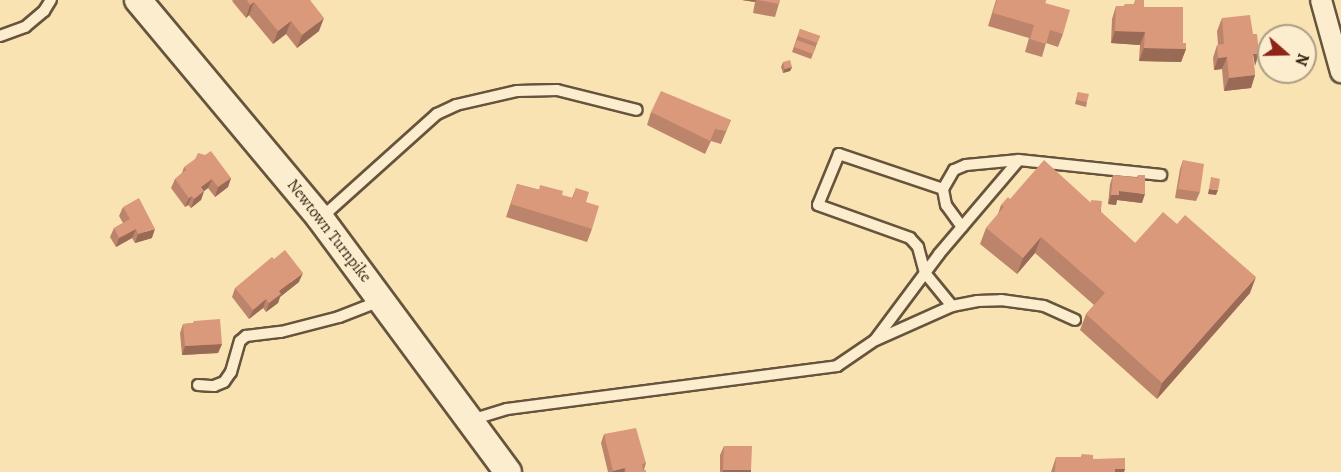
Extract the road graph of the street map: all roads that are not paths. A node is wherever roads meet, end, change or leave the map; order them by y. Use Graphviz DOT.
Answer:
graph roads {
  1 [pos="51,0"];
  2 [pos="138,0"];
  3 [pos="1321,0"];
  4 [pos="0,36"];
  5 [pos="1341,72"];
  6 [pos="637,110"];
  7 [pos="1019,160"];
  8 [pos="1161,176"];
  9 [pos="943,189"];
  10 [pos="321,218"];
  11 [pos="962,227"];
  12 [pos="925,273"];
  13 [pos="383,300"];
  14 [pos="952,306"];
  15 [pos="1075,320"];
  16 [pos="875,340"];
  17 [pos="198,385"];
  18 [pos="471,420"];
  19 [pos="508,472"];
  1 -- 4 [label="lane"];
  2 -- 10 [label="street, Newtown Turnpike"];
  3 -- 5 [label="street"];
  6 -- 10 [label="lane"];
  7 -- 8 [label="lane"];
  7 -- 9 [label="lane"];
  7 -- 11 [label="lane"];
  9 -- 11 [label="lane"];
  9 -- 12 [label="lane"];
  10 -- 13 [label="street, Newtown Turnpike"];
  11 -- 12 [label="lane"];
  12 -- 14 [label="lane"];
  12 -- 16 [label="lane"];
  13 -- 17 [label="lane"];
  13 -- 18 [label="street, Newtown Turnpike"];
  14 -- 15 [label="lane"];
  14 -- 16 [label="lane"];
  16 -- 18 [label="lane"];
  18 -- 19 [label="street, Newtown Turnpike"];
}
